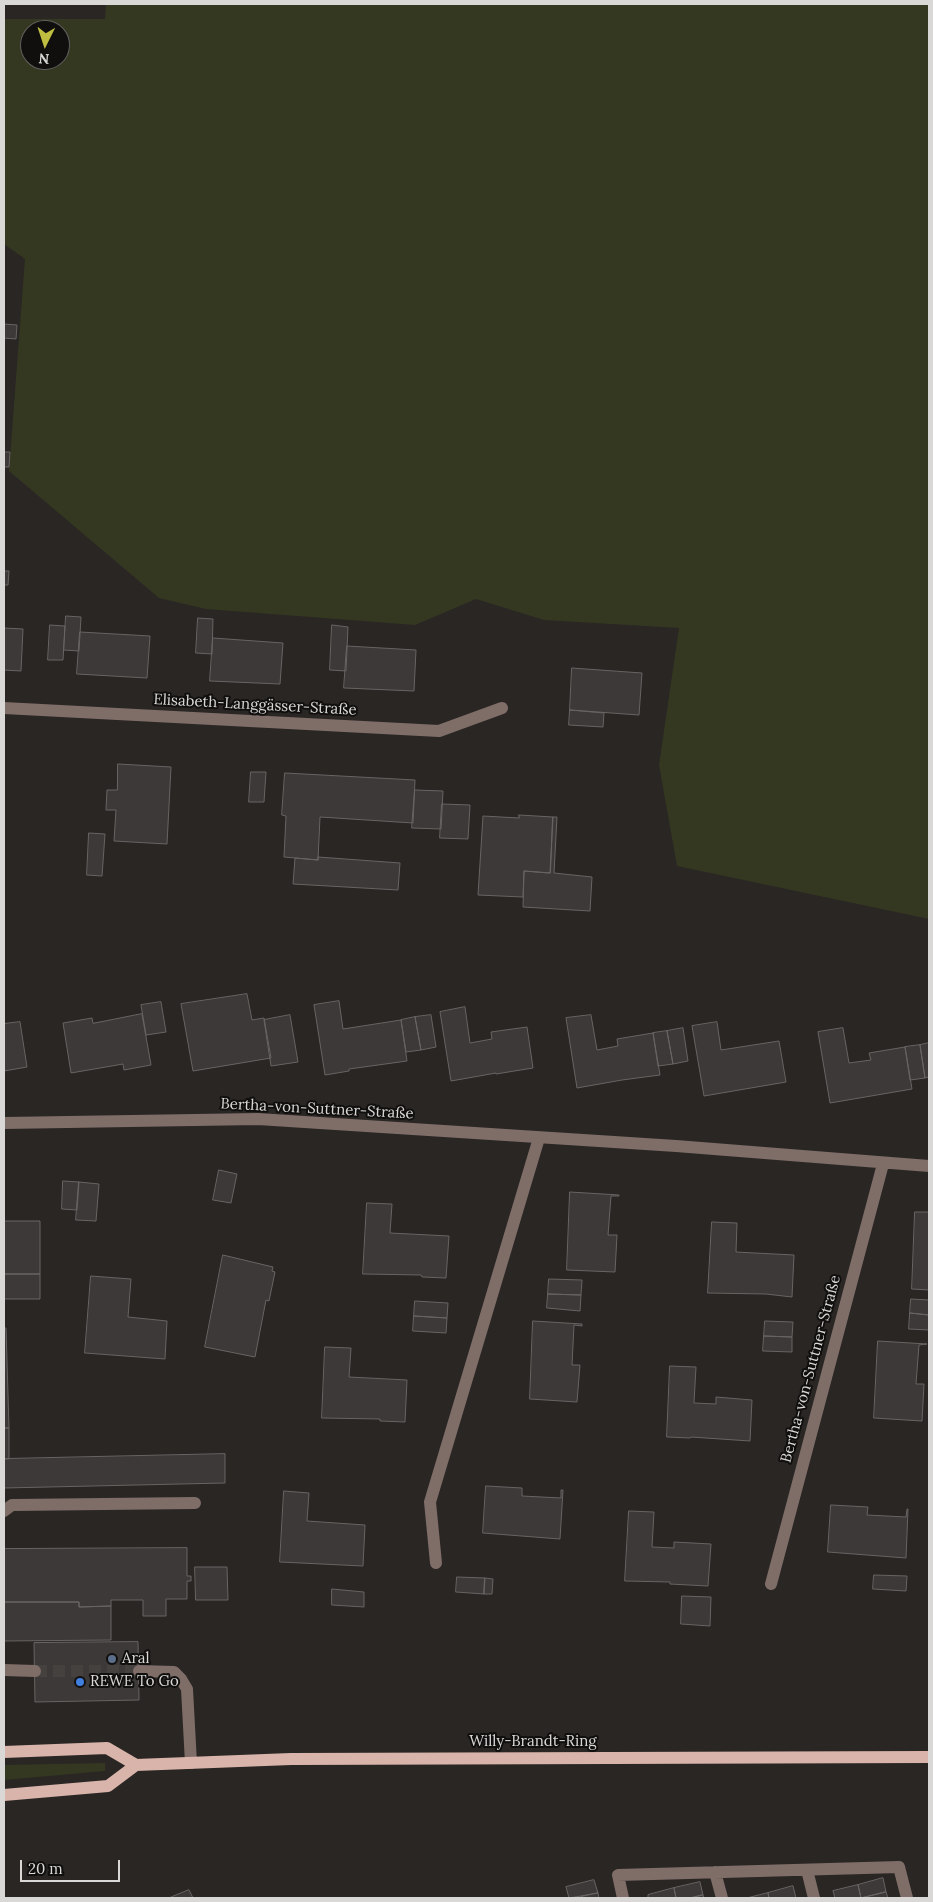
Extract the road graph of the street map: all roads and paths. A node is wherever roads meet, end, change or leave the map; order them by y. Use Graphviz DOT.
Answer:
graph roads {
  1 [pos="4,708"];
  2 [pos="502,708"];
  3 [pos="4,1123"];
  4 [pos="539,1138"];
  5 [pos="883,1164"];
  6 [pos="929,1166"];
  7 [pos="195,1503"];
  8 [pos="4,1511"];
  9 [pos="436,1563"];
  10 [pos="770,1584"];
  11 [pos="4,1670"];
  12 [pos="34,1671"];
  13 [pos="139,1671"];
  14 [pos="4,1752"];
  15 [pos="929,1757"];
  16 [pos="191,1763"];
  17 [pos="136,1765"];
  18 [pos="4,1795"];
  19 [pos="807,1870"];
  20 [pos="716,1872"];
  21 [pos="623,1898"];
  22 [pos="722,1898"];
  23 [pos="814,1898"];
  24 [pos="907,1898"];
  1 -- 2 [label="street, Elisabeth-Langgässer-Straße"];
  3 -- 4 [label="street, Bertha-von-Suttner-Straße"];
  4 -- 5 [label="street, Bertha-von-Suttner-Straße"];
  4 -- 9 [label="street"];
  5 -- 6 [label="street, Bertha-von-Suttner-Straße"];
  5 -- 10 [label="street, Bertha-von-Suttner-Straße"];
  7 -- 8 [label="street"];
  11 -- 12 [label="street"];
  13 -- 16 [label="street"];
  14 -- 17 [label="main road"];
  15 -- 16 [label="main road, Willy-Brandt-Ring"];
  16 -- 17 [label="main road, Willy-Brandt-Ring"];
  17 -- 18 [label="main road"];
  19 -- 20 [label="street"];
  19 -- 23 [label="street"];
  19 -- 24 [label="street"];
  20 -- 21 [label="street"];
  20 -- 22 [label="street"];
}
